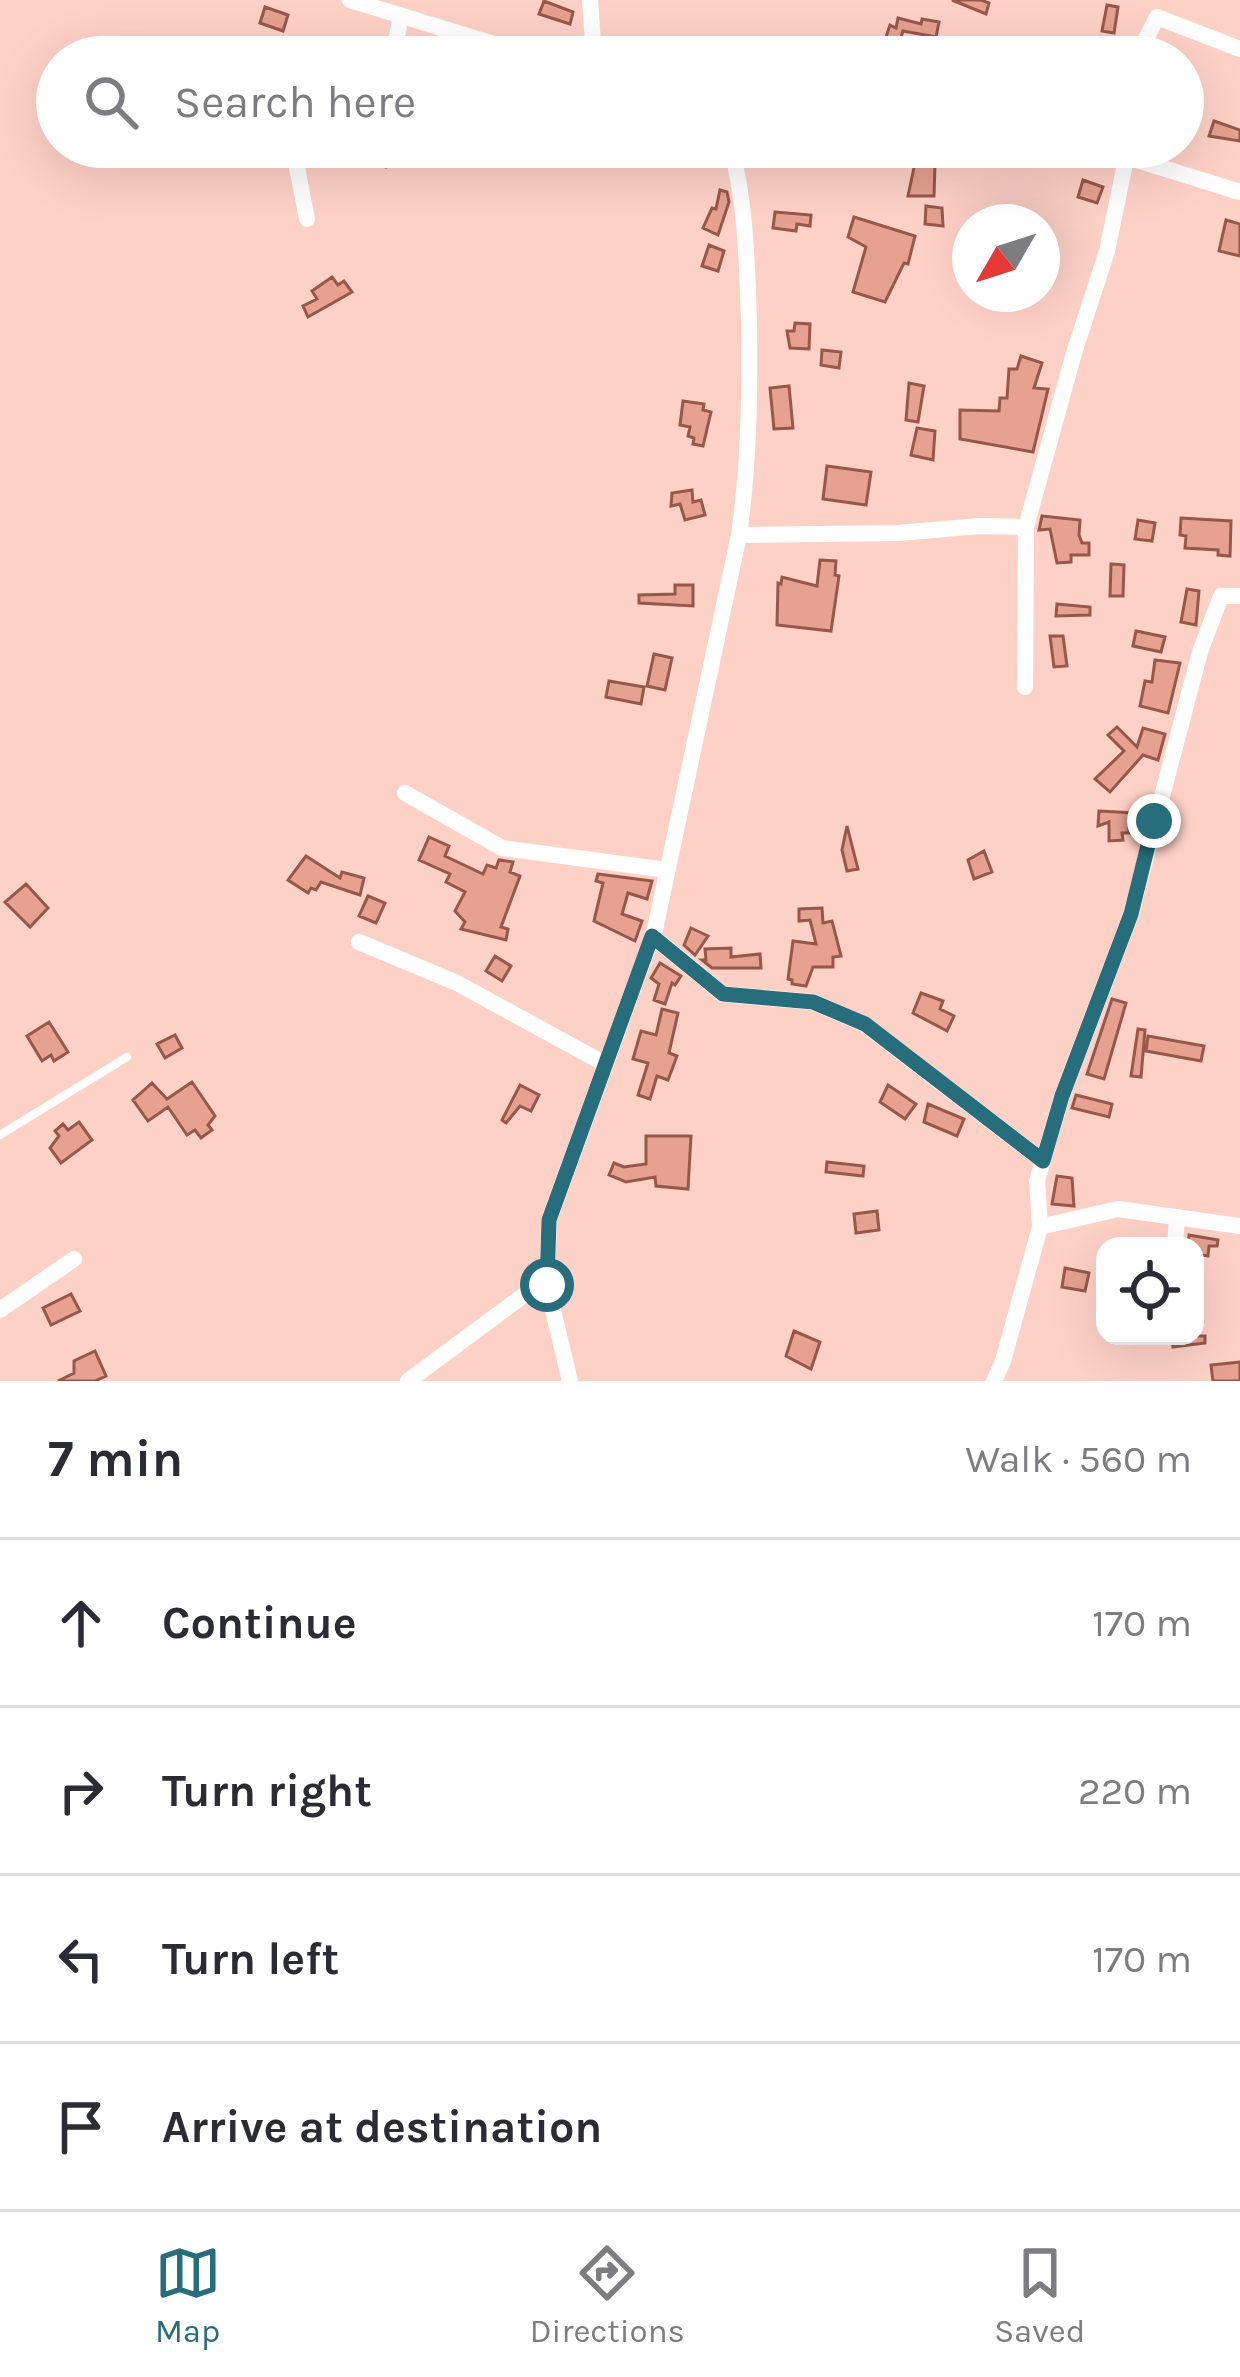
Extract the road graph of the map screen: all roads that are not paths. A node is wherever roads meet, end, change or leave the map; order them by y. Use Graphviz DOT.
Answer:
graph roads {
  1 [pos="350,0"];
  2 [pos="590,0"];
  3 [pos="401,15"];
  4 [pos="397,36"];
  5 [pos="469,36"];
  6 [pos="593,36"];
  7 [pos="1148,36"];
  8 [pos="1240,49"];
  9 [pos="297,168"];
  10 [pos="737,168"];
  11 [pos="1124,168"];
  12 [pos="1157,168"];
  13 [pos="1240,192"];
  14 [pos="307,220"];
  15 [pos="1026,526"];
  16 [pos="739,535"];
  17 [pos="1240,596"];
  18 [pos="1025,687"];
  19 [pos="405,793"];
  20 [pos="668,871"];
  21 [pos="652,936"];
  22 [pos="359,942"];
  23 [pos="127,1057"];
  24 [pos="604,1064"];
  25 [pos="0,1135"];
  26 [pos="1043,1161"];
  27 [pos="1177,1217"];
  28 [pos="1240,1226"];
  29 [pos="1040,1227"];
  30 [pos="1175,1237"];
  31 [pos="74,1259"];
  32 [pos="547,1278"];
  33 [pos="0,1310"];
  34 [pos="408,1381"];
  35 [pos="571,1381"];
  36 [pos="994,1381"];
  1 -- 3 [label="street"];
  2 -- 6 [label="street"];
  3 -- 4 [label="street"];
  3 -- 5 [label="street"];
  7 -- 8 [label="street"];
  9 -- 14 [label="street"];
  10 -- 16 [label="street"];
  11 -- 15 [label="street"];
  12 -- 13 [label="street"];
  15 -- 16 [label="street"];
  15 -- 18 [label="street"];
  16 -- 20 [label="street"];
  17 -- 26 [label="street"];
  19 -- 20 [label="street"];
  20 -- 21 [label="street"];
  21 -- 24 [label="street"];
  21 -- 26 [label="street"];
  22 -- 24 [label="street"];
  23 -- 25 [label="lane"];
  24 -- 32 [label="street"];
  26 -- 29 [label="street"];
  27 -- 28 [label="street"];
  27 -- 29 [label="street"];
  27 -- 30 [label="street"];
  29 -- 36 [label="street"];
  31 -- 33 [label="street"];
  32 -- 34 [label="street"];
  32 -- 35 [label="street"];
}
